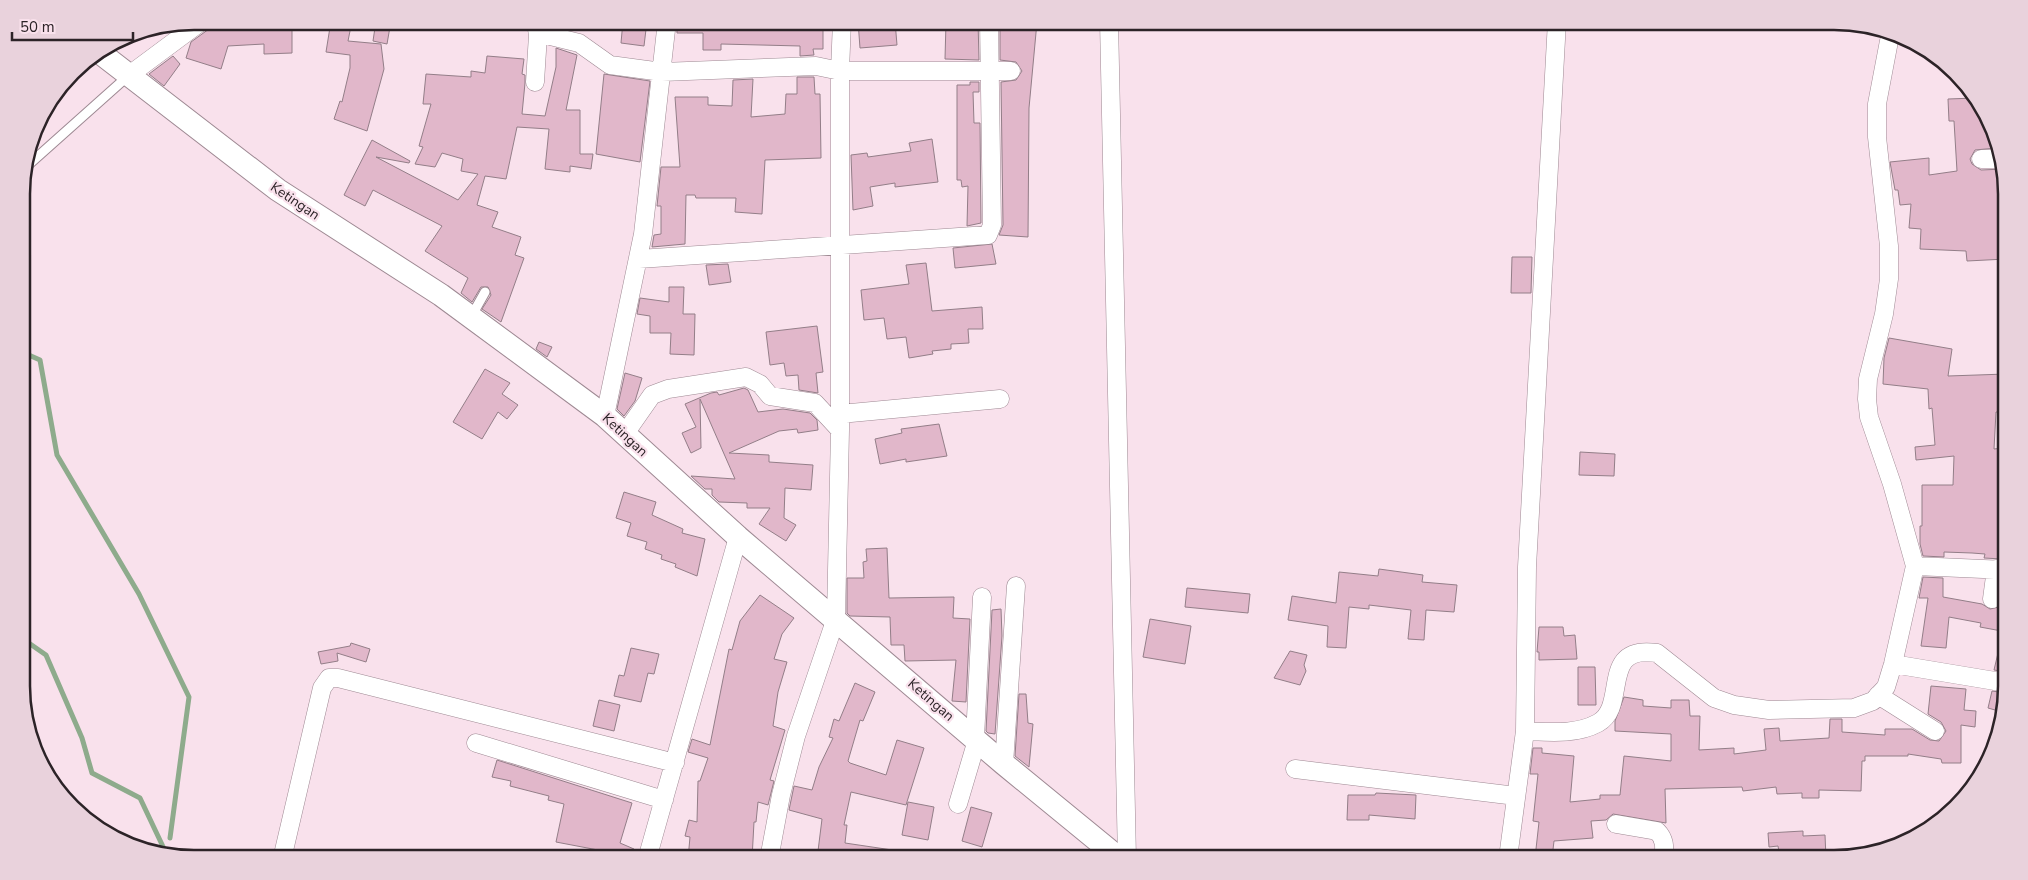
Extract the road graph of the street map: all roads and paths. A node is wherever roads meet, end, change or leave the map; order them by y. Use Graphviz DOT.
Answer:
graph roads {
  1 [pos="190,30"];
  2 [pos="536,30"];
  3 [pos="544,30"];
  4 [pos="666,30"];
  5 [pos="842,30"];
  6 [pos="989,30"];
  7 [pos="1109,30"];
  8 [pos="1557,30"];
  9 [pos="1890,40"];
  10 [pos="105,57"];
  11 [pos="840,71"];
  12 [pos="1011,71"];
  13 [pos="662,72"];
  14 [pos="991,72"];
  15 [pos="128,76"];
  16 [pos="535,82"];
  17 [pos="1994,159"];
  18 [pos="34,160"];
  19 [pos="1981,160"];
  20 [pos="839,245"];
  21 [pos="638,259"];
  22 [pos="485,292"];
  23 [pos="471,317"];
  24 [pos="1000,399"];
  25 [pos="605,416"];
  26 [pos="840,422"];
  27 [pos="624,436"];
  28 [pos="738,537"];
  29 [pos="1915,566"];
  30 [pos="1998,570"];
  31 [pos="1998,579"];
  32 [pos="1016,586"];
  33 [pos="982,596"];
  34 [pos="1992,598"];
  35 [pos="836,618"];
  36 [pos="1893,664"];
  37 [pos="1998,682"];
  38 [pos="1878,695"];
  39 [pos="1525,731"];
  40 [pos="1935,731"];
  41 [pos="976,739"];
  42 [pos="476,743"];
  43 [pos="675,763"];
  44 [pos="1004,764"];
  45 [pos="1296,770"];
  46 [pos="1516,796"];
  47 [pos="664,800"];
  48 [pos="958,804"];
  49 [pos="1616,824"];
  50 [pos="284,850"];
  51 [pos="650,850"];
  52 [pos="771,850"];
  53 [pos="1105,850"];
  54 [pos="1127,850"];
  55 [pos="1509,850"];
  56 [pos="1664,850"];
  1 -- 15 [label="street"];
  2 -- 16 [label="street"];
  3 -- 13 [label="street"];
  4 -- 13 [label="street"];
  5 -- 11 [label="street"];
  6 -- 14 [label="street"];
  7 -- 54 [label="street"];
  8 -- 39 [label="street"];
  9 -- 29 [label="street"];
  10 -- 15 [label="street, Ketingan"];
  11 -- 13 [label="street"];
  11 -- 14 [label="street"];
  11 -- 20 [label="street"];
  12 -- 14 [label="street"];
  13 -- 21 [label="street"];
  14 -- 20 [label="street"];
  15 -- 18 [label="lane"];
  15 -- 23 [label="street, Ketingan"];
  17 -- 19 [label="street"];
  20 -- 21 [label="street"];
  20 -- 26 [label="street"];
  21 -- 25 [label="street"];
  22 -- 23 [label="lane"];
  23 -- 25 [label="street, Ketingan"];
  24 -- 26 [label="street"];
  25 -- 27 [label="street, Ketingan"];
  26 -- 27 [label="street"];
  26 -- 35 [label="street"];
  27 -- 28 [label="street, Ketingan"];
  28 -- 35 [label="street, Ketingan"];
  28 -- 43 [label="street"];
  29 -- 30 [label="street"];
  29 -- 36 [label="street"];
  31 -- 34 [label="street"];
  32 -- 44 [label="street"];
  33 -- 41 [label="street"];
  35 -- 41 [label="street, Ketingan"];
  35 -- 52 [label="street"];
  36 -- 37 [label="street"];
  36 -- 38 [label="street"];
  38 -- 39 [label="street"];
  38 -- 40 [label="street"];
  39 -- 46 [label="street"];
  41 -- 44 [label="street, Ketingan"];
  41 -- 48 [label="street"];
  42 -- 47 [label="street"];
  43 -- 47 [label="street"];
  43 -- 50 [label="street"];
  44 -- 53 [label="street, Ketingan"];
  45 -- 46 [label="street"];
  46 -- 55 [label="street"];
  47 -- 51 [label="street"];
  49 -- 56 [label="street"];
}
